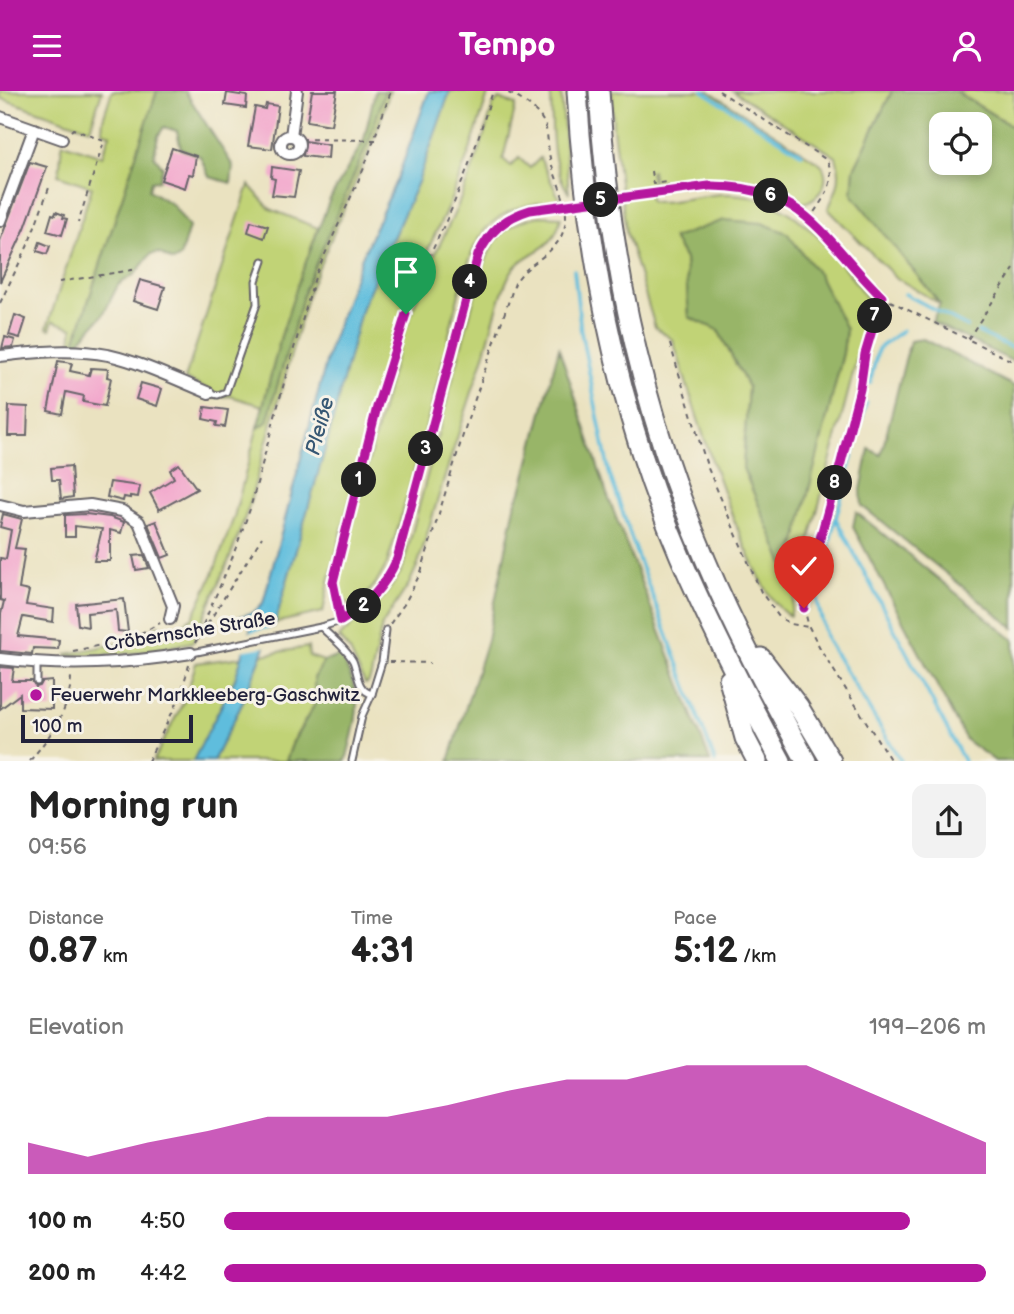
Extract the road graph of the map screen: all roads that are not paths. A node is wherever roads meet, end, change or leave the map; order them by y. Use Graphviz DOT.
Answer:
graph roads {
  1 [pos="297,91"];
  2 [pos="577,91"];
  3 [pos="598,91"];
  4 [pos="0,117"];
  5 [pos="34,129"];
  6 [pos="293,137"];
  7 [pos="62,139"];
  8 [pos="0,221"];
  9 [pos="263,261"];
  10 [pos="0,356"];
  11 [pos="209,393"];
  12 [pos="0,505"];
  13 [pos="363,607"];
  14 [pos="170,619"];
  15 [pos="733,621"];
  16 [pos="321,627"];
  17 [pos="386,630"];
  18 [pos="719,642"];
  19 [pos="193,649"];
  20 [pos="0,659"];
  21 [pos="37,662"];
  22 [pos="37,682"];
  23 [pos="372,694"];
  24 [pos="352,761"];
  25 [pos="757,761"];
  26 [pos="781,761"];
  27 [pos="806,761"];
  28 [pos="831,761"];
  1 -- 6 [label="street"];
  2 -- 18 [label="highway"];
  3 -- 15 [label="highway"];
  4 -- 5 [label="street"];
  5 -- 7 [label="street"];
  5 -- 8 [label="street"];
  9 -- 11 [label="lane"];
  10 -- 11 [label="street"];
  12 -- 14 [label="street"];
  13 -- 16 [label="lane, Cröbernsche Straße"];
  15 -- 27 [label="highway"];
  15 -- 28 [label="highway"];
  16 -- 19 [label="lane, Cröbernsche Straße"];
  16 -- 23 [label="lane"];
  17 -- 23 [label="lane"];
  18 -- 25 [label="highway"];
  18 -- 26 [label="highway"];
  19 -- 21 [label="street, Cröbernsche Straße"];
  20 -- 21 [label="street, Cröbernsche Straße"];
  21 -- 22 [label="lane"];
  23 -- 24 [label="lane"];
}
